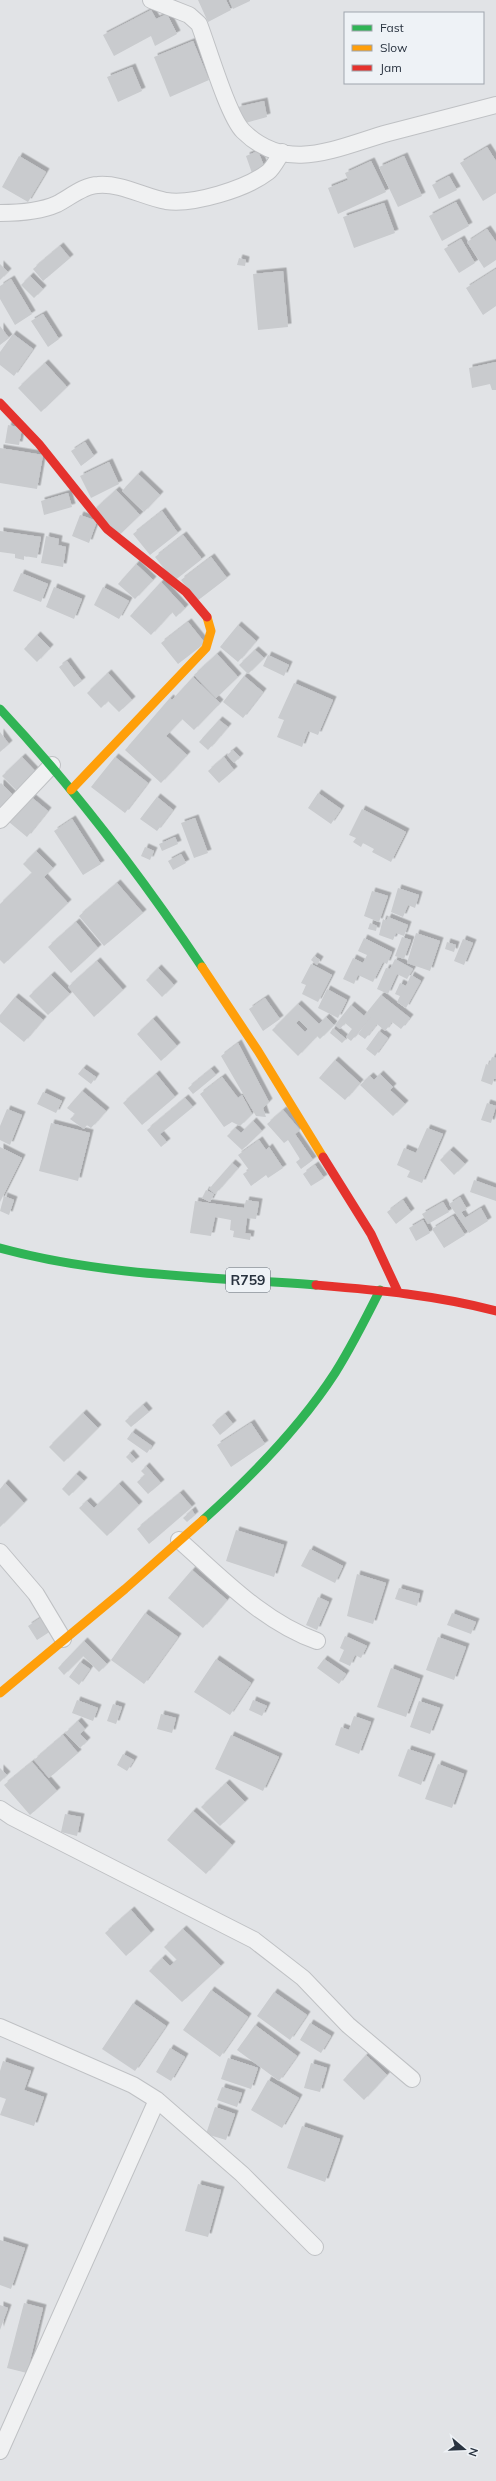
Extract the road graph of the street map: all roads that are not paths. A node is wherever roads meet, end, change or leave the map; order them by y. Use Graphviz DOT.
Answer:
graph roads {
  1 [pos="151,0"];
  2 [pos="496,105"];
  3 [pos="282,152"];
  4 [pos="0,214"];
  5 [pos="0,403"];
  6 [pos="0,709"];
  7 [pos="52,765"];
  8 [pos="71,790"];
  9 [pos="0,820"];
  10 [pos="0,1248"];
  11 [pos="380,1290"];
  12 [pos="398,1292"];
  13 [pos="496,1311"];
  14 [pos="179,1540"];
  15 [pos="0,1552"];
  16 [pos="63,1639"];
  17 [pos="317,1641"];
  18 [pos="0,1693"];
  19 [pos="0,1809"];
  20 [pos="0,2027"];
  21 [pos="412,2079"];
  22 [pos="157,2100"];
  23 [pos="315,2246"];
  24 [pos="0,2452"];
  1 -- 3 [label="street"];
  2 -- 3 [label="street"];
  3 -- 4 [label="street"];
  5 -- 8 [label="street"];
  6 -- 7 [label="street"];
  7 -- 8 [label="street"];
  7 -- 9 [label="street"];
  8 -- 12 [label="street"];
  10 -- 11 [label="street, R759"];
  11 -- 12 [label="street, R759"];
  11 -- 14 [label="street"];
  12 -- 13 [label="street, R759"];
  14 -- 16 [label="street"];
  14 -- 17 [label="street"];
  15 -- 16 [label="street"];
  16 -- 18 [label="street"];
  19 -- 21 [label="street"];
  20 -- 22 [label="street"];
  22 -- 23 [label="street"];
  22 -- 24 [label="street"];
}
